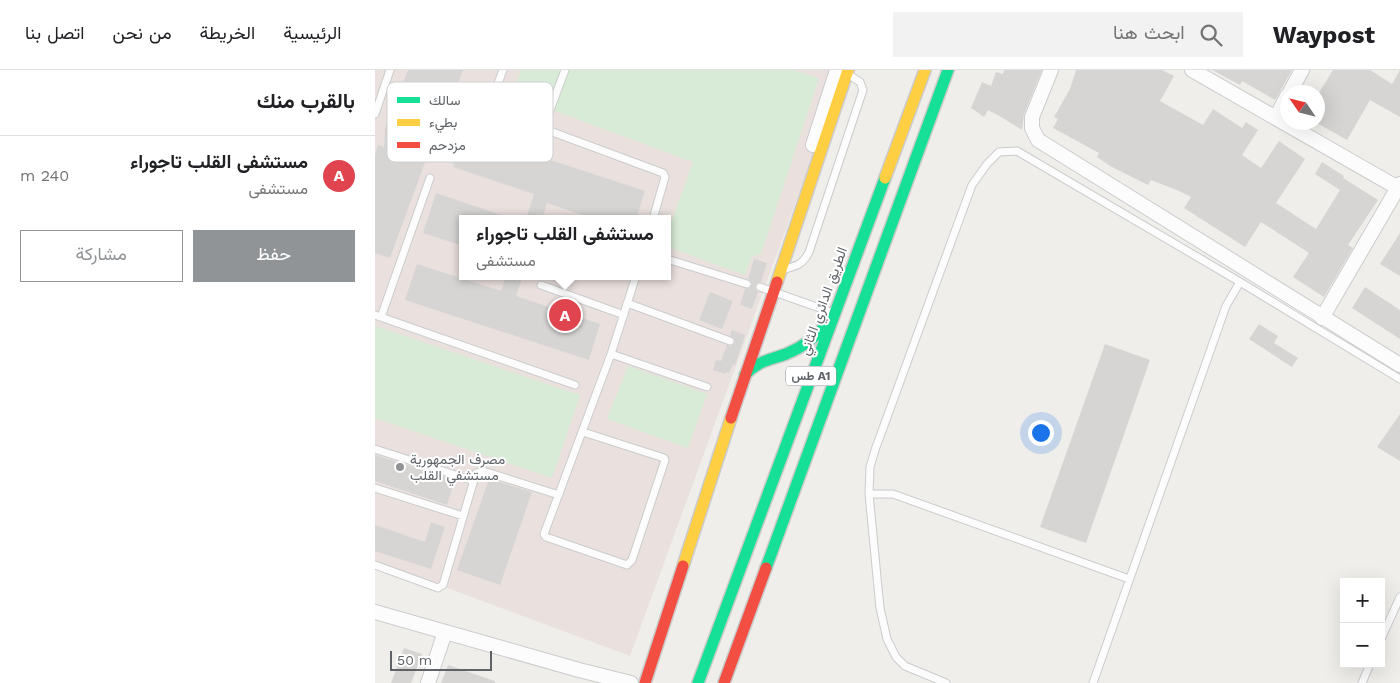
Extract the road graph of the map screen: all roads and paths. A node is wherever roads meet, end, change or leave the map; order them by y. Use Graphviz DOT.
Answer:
graph roads {
  1 [pos="390,70"];
  2 [pos="503,70"];
  3 [pos="565,70"];
  4 [pos="925,70"];
  5 [pos="948,70"];
  6 [pos="1051,70"];
  7 [pos="1192,70"];
  8 [pos="1302,70"];
  9 [pos="844,71"];
  10 [pos="498,82"];
  11 [pos="1294,85"];
  12 [pos="553,102"];
  13 [pos="1280,110"];
  14 [pos="375,114"];
  15 [pos="1276,118"];
  16 [pos="553,133"];
  17 [pos="430,178"];
  18 [pos="1399,186"];
  19 [pos="654,215"];
  20 [pos="671,260"];
  21 [pos="782,269"];
  22 [pos="635,280"];
  23 [pos="1240,282"];
  24 [pos="747,284"];
  25 [pos="541,285"];
  26 [pos="767,290"];
  27 [pos="627,303"];
  28 [pos="834,313"];
  29 [pos="624,315"];
  30 [pos="378,316"];
  31 [pos="1323,318"];
  32 [pos="730,341"];
  33 [pos="611,354"];
  34 [pos="1400,366"];
  35 [pos="745,375"];
  36 [pos="1400,379"];
  37 [pos="575,385"];
  38 [pos="707,387"];
  39 [pos="583,432"];
  40 [pos="375,448"];
  41 [pos="474,481"];
  42 [pos="375,488"];
  43 [pos="869,494"];
  44 [pos="559,495"];
  45 [pos="463,516"];
  46 [pos="375,565"];
  47 [pos="1129,579"];
  48 [pos="1400,597"];
  49 [pos="375,612"];
  50 [pos="1385,630"];
  51 [pos="445,632"];
  52 [pos="1368,668"];
  53 [pos="577,676"];
  54 [pos="429,683"];
  55 [pos="631,683"];
  56 [pos="645,683"];
  57 [pos="698,683"];
  58 [pos="725,683"];
  59 [pos="946,683"];
  60 [pos="1093,683"];
  61 [pos="1362,683"];
  1 -- 14 [label="lane"];
  2 -- 10 [label="lane"];
  3 -- 12 [label="lane"];
  4 -- 28 [label="main road, الطريق الدائري الثاني / طس A1"];
  5 -- 58 [label="main road, طس A1"];
  6 -- 31 [label="street"];
  7 -- 15 [label="street"];
  8 -- 11 [label="street"];
  9 -- 21 [label="main road"];
  9 -- 21 [label="lane"];
  9 -- 26 [label="street"];
  13 -- 15 [label="street"];
  15 -- 18 [label="street"];
  16 -- 19 [label="lane"];
  17 -- 30 [label="lane"];
  18 -- 31 [label="street"];
  20 -- 24 [label="lane"];
  21 -- 26 [label="main road"];
  22 -- 27 [label="lane"];
  23 -- 36 [label="lane"];
  23 -- 43 [label="lane"];
  23 -- 47 [label="lane"];
  25 -- 29 [label="lane"];
  26 -- 28 [label="lane"];
  26 -- 35 [label="main road"];
  27 -- 29 [label="lane"];
  27 -- 32 [label="lane"];
  28 -- 35 [label="main road"];
  28 -- 57 [label="main road, الطريق الدائري الثاني / طس A1"];
  29 -- 33 [label="lane"];
  30 -- 37 [label="lane"];
  31 -- 34 [label="street"];
  33 -- 38 [label="lane"];
  33 -- 39 [label="lane"];
  35 -- 56 [label="main road"];
  39 -- 44 [label="lane"];
  39 -- 44 [label="lane"];
  40 -- 41 [label="lane"];
  41 -- 44 [label="lane"];
  41 -- 45 [label="lane"];
  42 -- 45 [label="lane"];
  43 -- 47 [label="lane"];
  43 -- 59 [label="lane"];
  45 -- 46 [label="lane"];
  47 -- 60 [label="lane"];
  48 -- 50 [label="lane"];
  49 -- 51 [label="street"];
  51 -- 53 [label="street"];
  51 -- 54 [label="street"];
  52 -- 61 [label="lane"];
  53 -- 55 [label="street"];
}
